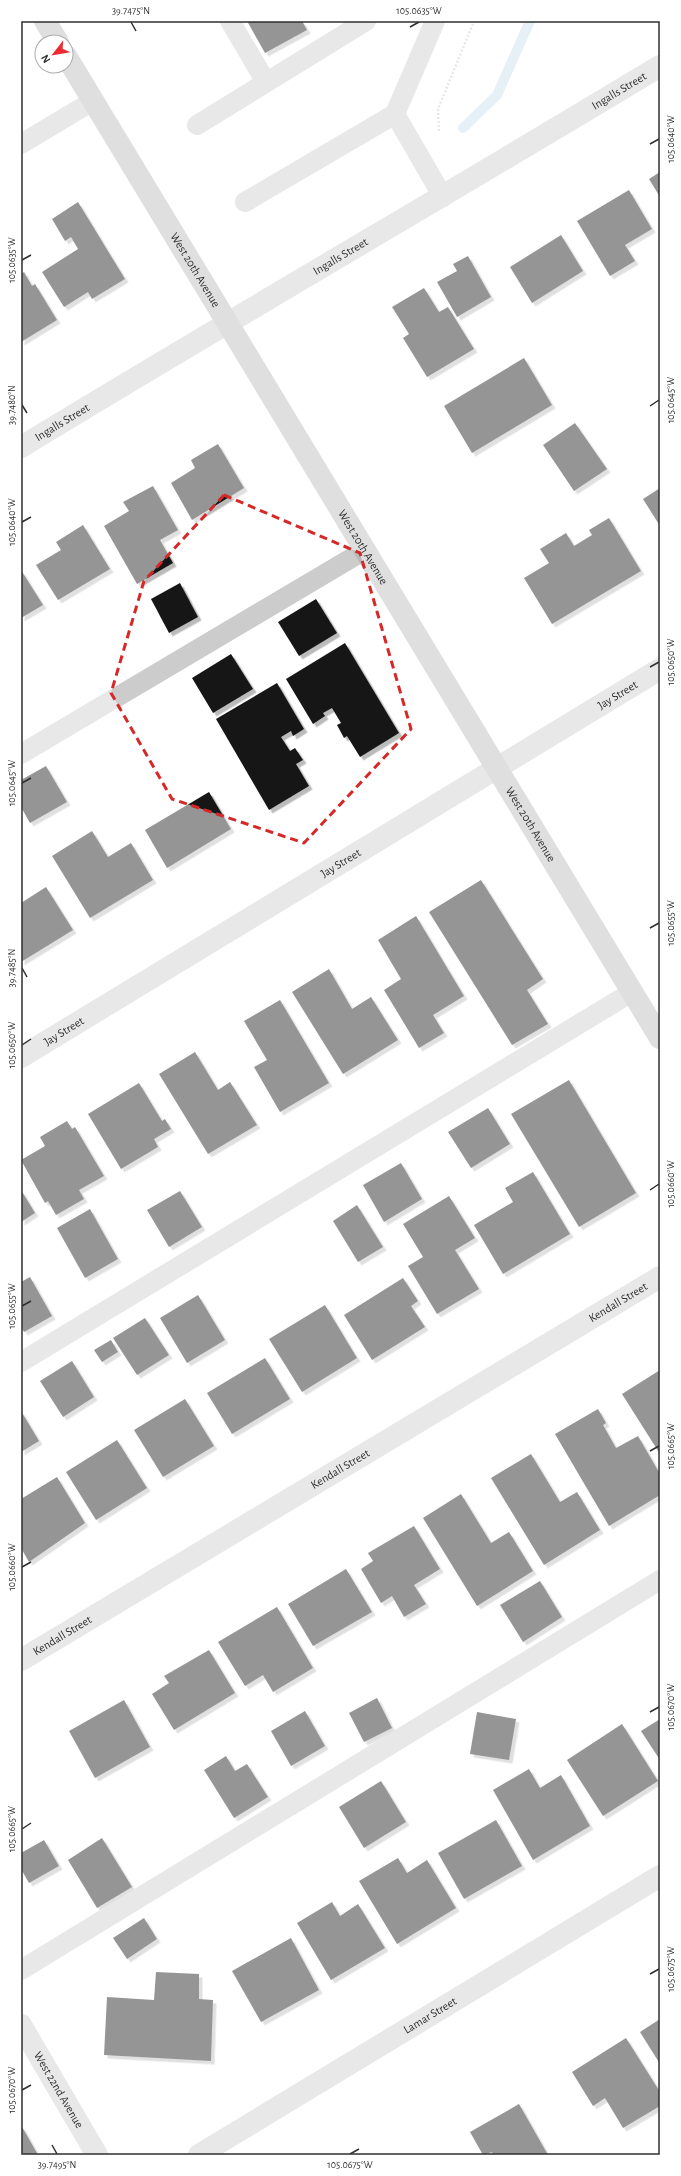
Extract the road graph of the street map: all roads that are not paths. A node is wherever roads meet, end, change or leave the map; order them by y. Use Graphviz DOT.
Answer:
graph roads {
  1 [pos="45,21"];
  2 [pos="230,21"];
  3 [pos="366,21"];
  4 [pos="435,21"];
  5 [pos="53,34"];
  6 [pos="660,66"];
  7 [pos="74,69"];
  8 [pos="266,82"];
  9 [pos="93,101"];
  10 [pos="395,114"];
  11 [pos="196,125"];
  12 [pos="21,144"];
  13 [pos="443,197"];
  14 [pos="245,202"];
  15 [pos="226,322"];
  16 [pos="21,447"];
  17 [pos="365,550"];
  18 [pos="660,670"];
  19 [pos="21,754"];
  20 [pos="497,767"];
  21 [pos="632,992"];
  22 [pos="660,1038"];
  23 [pos="21,1057"];
  24 [pos="660,1277"];
  25 [pos="21,1362"];
  26 [pos="660,1580"];
  27 [pos="21,1660"];
  28 [pos="660,1876"];
  29 [pos="21,1970"];
  30 [pos="21,2025"];
  31 [pos="97,2155"];
  32 [pos="199,2155"];
  1 -- 5 [label="street"];
  2 -- 8 [label="lane"];
  3 -- 8 [label="lane"];
  4 -- 10 [label="lane"];
  6 -- 13 [label="street, Ingalls Street"];
  7 -- 9 [label="street, West 20th Avenue"];
  8 -- 11 [label="lane"];
  9 -- 12 [label="lane"];
  9 -- 15 [label="street, West 20th Avenue"];
  10 -- 13 [label="lane"];
  10 -- 14 [label="lane"];
  13 -- 15 [label="street, Ingalls Street"];
  15 -- 16 [label="street, Ingalls Street"];
  15 -- 17 [label="street, West 20th Avenue"];
  17 -- 19 [label="lane"];
  17 -- 20 [label="street, West 20th Avenue"];
  18 -- 20 [label="street, Jay Street"];
  20 -- 21 [label="street, West 20th Avenue"];
  20 -- 23 [label="street, Jay Street"];
  21 -- 22 [label="street, West 20th Avenue"];
  21 -- 25 [label="lane"];
  24 -- 27 [label="street, Kendall Street"];
  26 -- 29 [label="lane"];
  28 -- 32 [label="street, Lamar Street"];
  30 -- 31 [label="street, West 22nd Avenue"];
}
